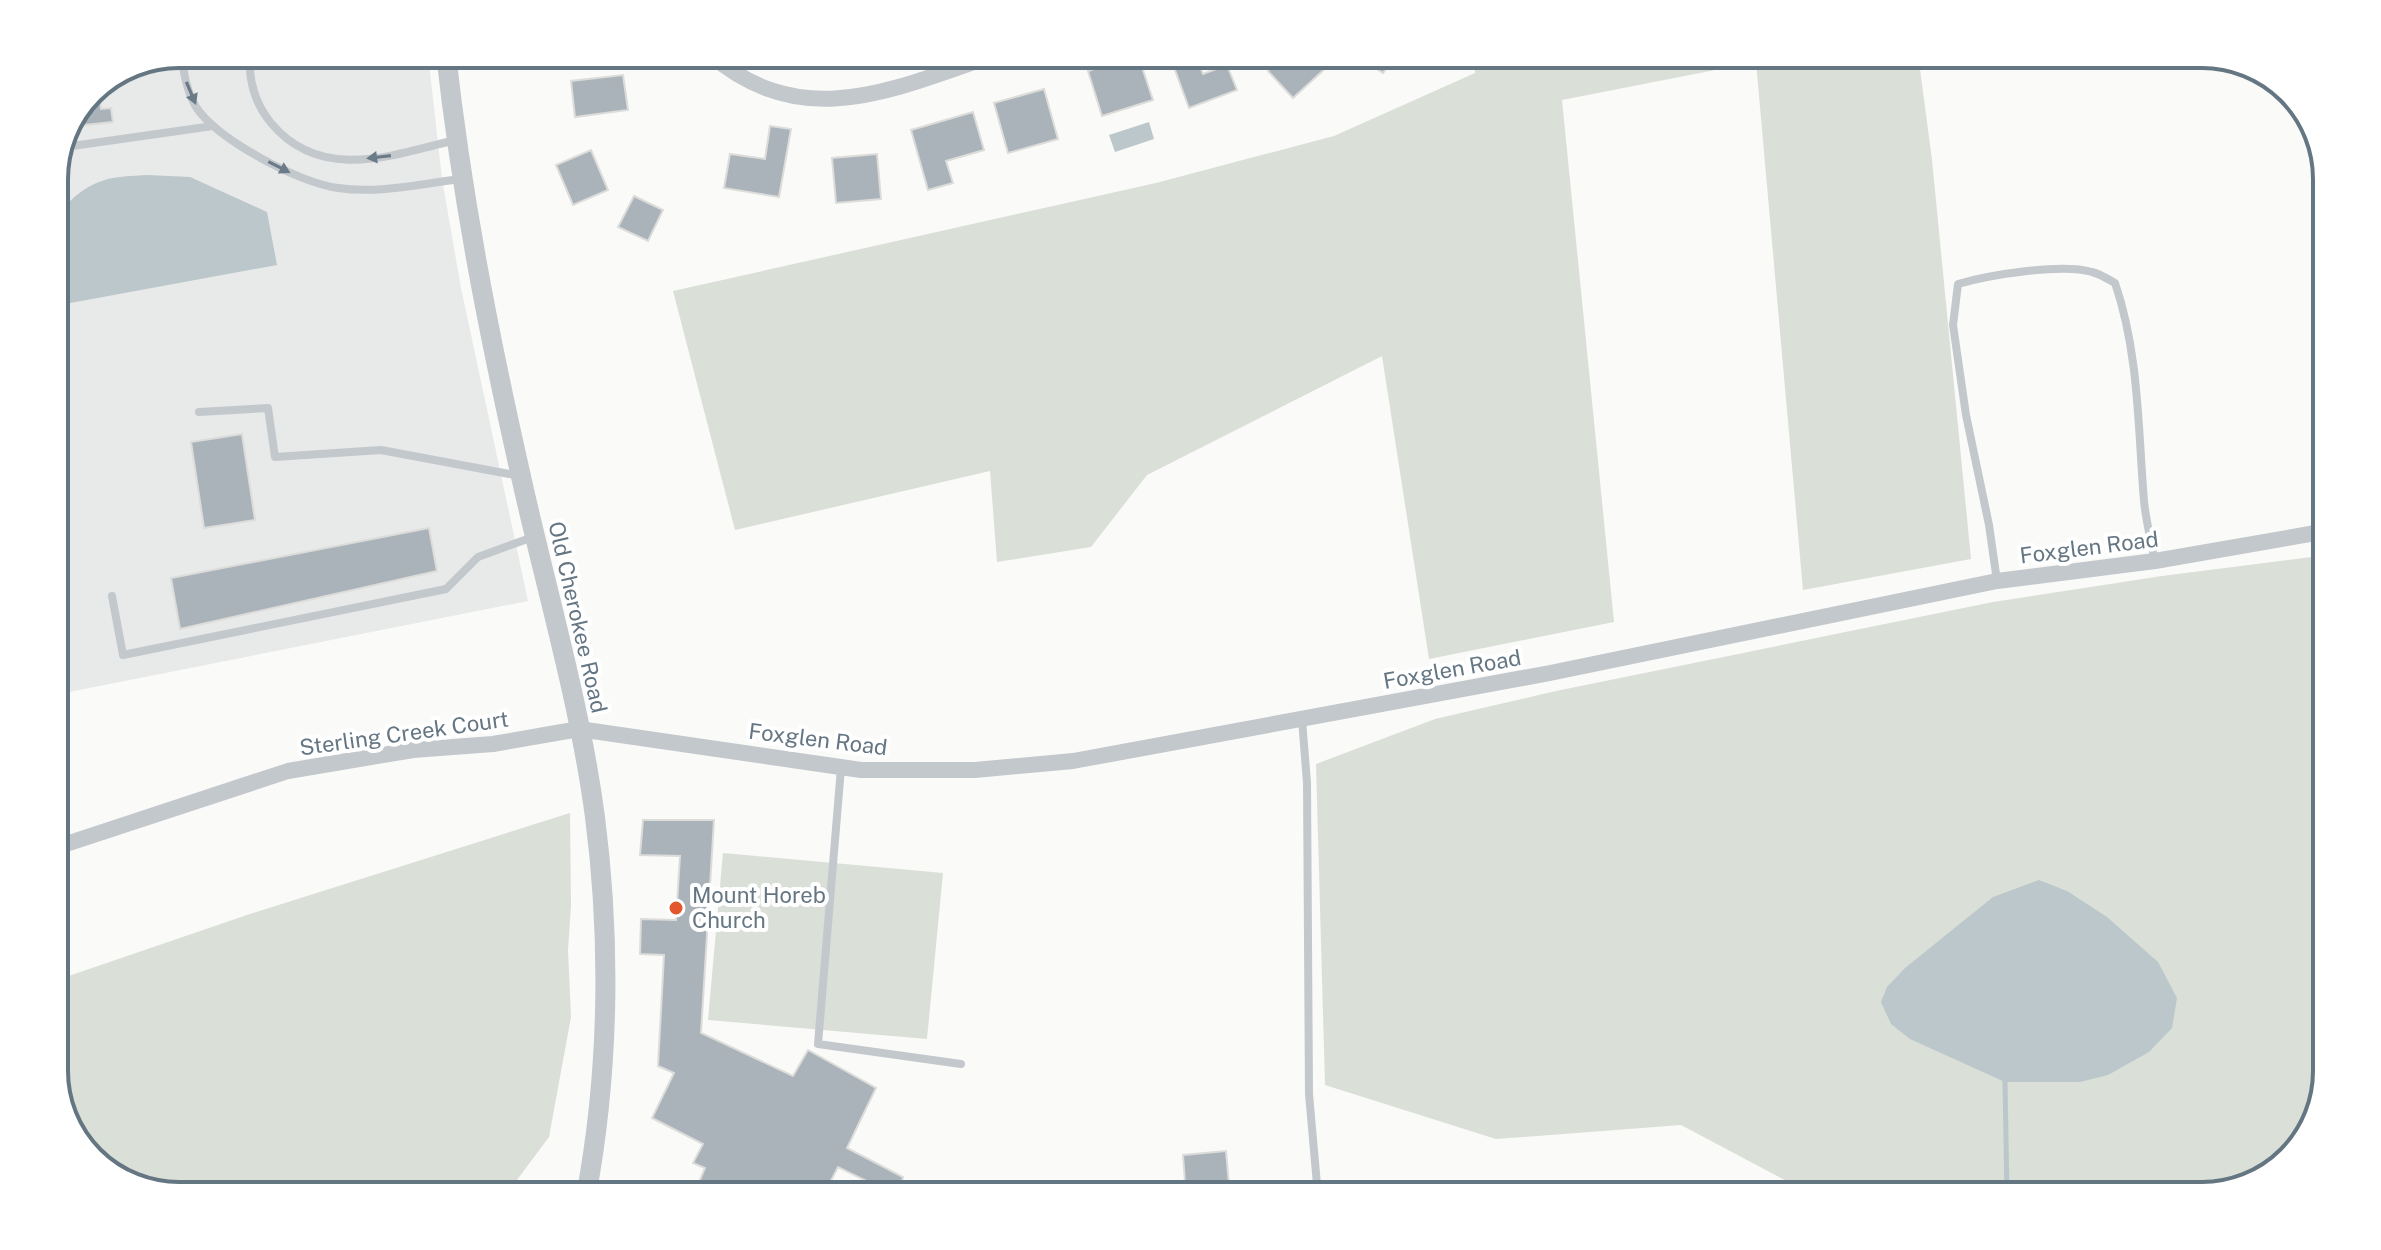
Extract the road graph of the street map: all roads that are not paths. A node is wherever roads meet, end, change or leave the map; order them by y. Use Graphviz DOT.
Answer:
graph roads {
  1 [pos="183,68"];
  2 [pos="249,68"];
  3 [pos="447,68"];
  4 [pos="727,68"];
  5 [pos="956,68"];
  6 [pos="213,126"];
  7 [pos="455,140"];
  8 [pos="74,146"];
  9 [pos="461,179"];
  10 [pos="199,412"];
  11 [pos="520,476"];
  12 [pos="2313,533"];
  13 [pos="534,536"];
  14 [pos="2155,561"];
  15 [pos="1997,581"];
  16 [pos="112,596"];
  17 [pos="1302,719"];
  18 [pos="579,729"];
  19 [pos="841,767"];
  20 [pos="68,843"];
  21 [pos="961,1064"];
  22 [pos="588,1182"];
  23 [pos="1317,1182"];
  1 -- 6 [label="lane, one-way"];
  7 -- 2 [label="lane, one-way"];
  3 -- 7 [label="street, Old Cherokee Road"];
  4 -- 5 [label="street"];
  6 -- 8 [label="lane"];
  6 -- 9 [label="lane, one-way"];
  7 -- 9 [label="street, Old Cherokee Road"];
  9 -- 11 [label="street, Old Cherokee Road"];
  10 -- 11 [label="lane"];
  11 -- 13 [label="street, Old Cherokee Road"];
  12 -- 14 [label="street, Foxglen Road"];
  13 -- 16 [label="lane"];
  13 -- 18 [label="street, Old Cherokee Road"];
  14 -- 15 [label="street, Foxglen Road"];
  14 -- 15 [label="lane"];
  15 -- 17 [label="street, Foxglen Road"];
  17 -- 19 [label="street, Foxglen Road"];
  17 -- 23 [label="lane"];
  18 -- 19 [label="street, Foxglen Road"];
  18 -- 20 [label="street, Sterling Creek Court"];
  18 -- 22 [label="street, Old Cherokee Road"];
  19 -- 21 [label="lane"];
}
